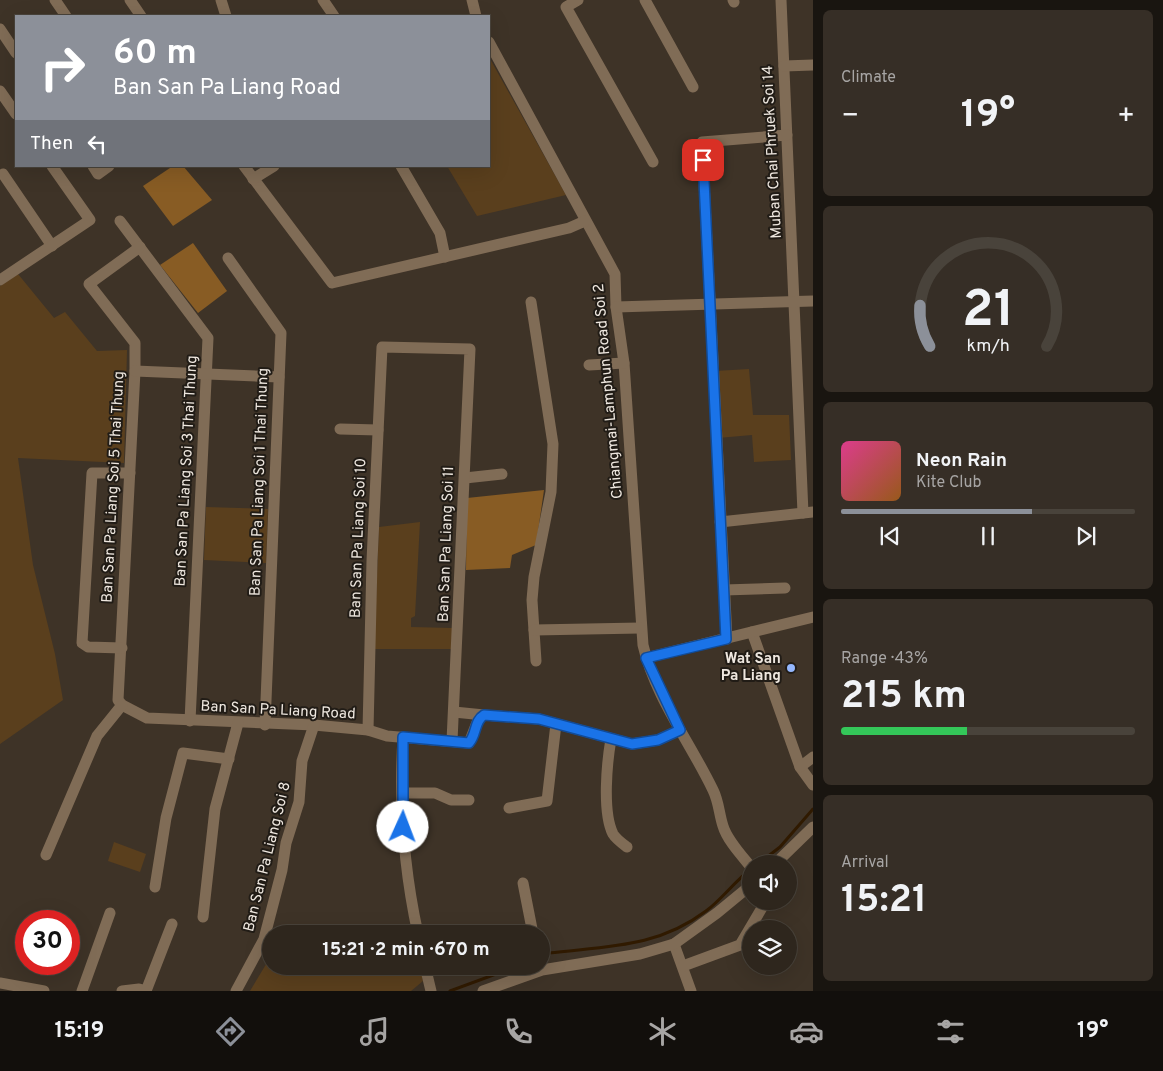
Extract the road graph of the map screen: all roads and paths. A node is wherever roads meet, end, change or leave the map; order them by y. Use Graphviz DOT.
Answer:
graph roads {
  1 [pos="55,0"];
  2 [pos="130,0"];
  3 [pos="221,0"];
  4 [pos="323,0"];
  5 [pos="472,0"];
  6 [pos="578,0"];
  7 [pos="645,0"];
  8 [pos="781,0"];
  9 [pos="65,15"];
  10 [pos="140,15"];
  11 [pos="226,15"];
  12 [pos="333,15"];
  13 [pos="476,15"];
  14 [pos="0,28"];
  15 [pos="490,44"];
  16 [pos="15,51"];
  17 [pos="813,65"];
  18 [pos="784,66"];
  19 [pos="692,87"];
  20 [pos="0,91"];
  21 [pos="15,113"];
  22 [pos="787,136"];
  23 [pos="653,162"];
  24 [pos="53,167"];
  25 [pos="94,167"];
  26 [pos="108,167"];
  27 [pos="245,167"];
  28 [pos="272,167"];
  29 [pos="402,167"];
  30 [pos="3,174"];
  31 [pos="253,178"];
  32 [pos="120,221"];
  33 [pos="585,221"];
  34 [pos="52,246"];
  35 [pos="140,247"];
  36 [pos="445,257"];
  37 [pos="228,258"];
  38 [pos="2,275"];
  39 [pos="813,301"];
  40 [pos="531,302"];
  41 [pos="795,302"];
  42 [pos="710,306"];
  43 [pos="616,307"];
  44 [pos="470,349"];
  45 [pos="624,363"];
  46 [pos="589,365"];
  47 [pos="135,371"];
  48 [pos="207,374"];
  49 [pos="279,376"];
  50 [pos="340,429"];
  51 [pos="378,430"];
  52 [pos="130,472"];
  53 [pos="502,474"];
  54 [pos="465,478"];
  55 [pos="808,513"];
  56 [pos="720,522"];
  57 [pos="784,588"];
  58 [pos="724,590"];
  59 [pos="813,617"];
  60 [pos="640,628"];
  61 [pos="534,630"];
  62 [pos="752,632"];
  63 [pos="726,639"];
  64 [pos="122,648"];
  65 [pos="646,658"];
  66 [pos="536,661"];
  67 [pos="122,705"];
  68 [pos="454,712"];
  69 [pos="484,715"];
  70 [pos="190,721"];
  71 [pos="238,724"];
  72 [pos="265,724"];
  73 [pos="556,724"];
  74 [pos="314,725"];
  75 [pos="368,730"];
  76 [pos="680,730"];
  77 [pos="403,737"];
  78 [pos="611,739"];
  79 [pos="452,741"];
  80 [pos="813,757"];
  81 [pos="229,759"];
  82 [pos="800,767"];
  83 [pos="813,785"];
  84 [pos="404,793"];
  85 [pos="469,800"];
  86 [pos="509,808"];
  87 [pos="813,828"];
  88 [pos="627,848"];
  89 [pos="46,855"];
  90 [pos="743,855"];
  91 [pos="784,855"];
  92 [pos="523,883"];
  93 [pos="155,887"];
  94 [pos="742,893"];
  95 [pos="761,910"];
  96 [pos="110,913"];
  97 [pos="204,917"];
  98 [pos="172,924"];
  99 [pos="416,925"];
  100 [pos="530,925"];
  101 [pos="674,944"];
  102 [pos="683,966"];
  103 [pos="550,967"];
  104 [pos="426,975"];
  105 [pos="523,975"];
  106 [pos="0,983"];
  107 [pos="428,989"];
  108 [pos="44,991"];
  109 [pos="82,991"];
  110 [pos="122,991"];
  111 [pos="146,991"];
  112 [pos="236,991"];
  113 [pos="483,991"];
  114 [pos="691,991"];
  1 -- 9 [label="street"];
  2 -- 10 [label="street"];
  3 -- 11 [label="street"];
  4 -- 12 [label="street"];
  5 -- 13 [label="street"];
  6 -- 23 [label="street"];
  7 -- 19 [label="street"];
  8 -- 18 [label="street, Muban Chai Phruek Soi 14"];
  14 -- 16 [label="street"];
  15 -- 33 [label="street, Chiangmai-Lamphun Road Soi 2"];
  17 -- 18 [label="street"];
  18 -- 22 [label="street, Muban Chai Phruek Soi 14"];
  20 -- 21 [label="street"];
  22 -- 41 [label="street, Muban Chai Phruek Soi 14"];
  22 -- 42 [label="street"];
  24 -- 34 [label="street"];
  25 -- 26 [label="street"];
  27 -- 31 [label="street"];
  28 -- 31 [label="street"];
  29 -- 36 [label="street"];
  30 -- 34 [label="street"];
  31 -- 36 [label="street"];
  32 -- 35 [label="street, Ban San Pa Liang Soi 3 Thai Thung"];
  33 -- 36 [label="street"];
  33 -- 43 [label="street, Chiangmai-Lamphun Road Soi 2"];
  34 -- 38 [label="street"];
  35 -- 47 [label="street, Ban San Pa Liang Soi 5 Thai Thung"];
  35 -- 48 [label="street, Ban San Pa Liang Soi 3 Thai Thung"];
  37 -- 49 [label="street, Ban San Pa Liang Soi 1 Thai Thung"];
  39 -- 41 [label="street"];
  40 -- 61 [label="street"];
  41 -- 42 [label="street"];
  41 -- 55 [label="street, Muban Chai Phruek Soi 14"];
  42 -- 43 [label="street"];
  42 -- 56 [label="street"];
  43 -- 45 [label="street, Chiangmai-Lamphun Road Soi 2"];
  44 -- 51 [label="street, Ban San Pa Liang Soi 10"];
  44 -- 54 [label="street, Ban San Pa Liang Soi 11"];
  45 -- 46 [label="street"];
  45 -- 60 [label="street, Chiangmai-Lamphun Road Soi 2"];
  47 -- 48 [label="street"];
  47 -- 52 [label="street, Ban San Pa Liang Soi 5 Thai Thung"];
  48 -- 49 [label="street"];
  48 -- 70 [label="street, Ban San Pa Liang Soi 3 Thai Thung"];
  49 -- 72 [label="street, Ban San Pa Liang Soi 1 Thai Thung"];
  50 -- 51 [label="street"];
  51 -- 75 [label="street, Ban San Pa Liang Soi 10"];
  52 -- 64 [label="street, Ban San Pa Liang Soi 5 Thai Thung"];
  52 -- 64 [label="street"];
  53 -- 54 [label="street"];
  54 -- 68 [label="street, Ban San Pa Liang Soi 11"];
  55 -- 56 [label="street"];
  56 -- 58 [label="street"];
  57 -- 58 [label="street"];
  58 -- 63 [label="street"];
  59 -- 62 [label="street"];
  60 -- 61 [label="street"];
  60 -- 65 [label="street, Chiangmai-Lamphun Road Soi 2"];
  61 -- 66 [label="street"];
  62 -- 63 [label="street"];
  62 -- 82 [label="street"];
  63 -- 65 [label="street"];
  64 -- 67 [label="street, Ban San Pa Liang Soi 5 Thai Thung"];
  65 -- 76 [label="street, Chiangmai-Lamphun Road Soi 2"];
  67 -- 70 [label="street, Ban San Pa Liang Road"];
  67 -- 89 [label="street"];
  68 -- 69 [label="street"];
  68 -- 79 [label="street, Ban San Pa Liang Soi 11"];
  69 -- 73 [label="street"];
  69 -- 79 [label="street, Ban San Pa Liang Road"];
  70 -- 71 [label="street, Ban San Pa Liang Road"];
  71 -- 72 [label="street, Ban San Pa Liang Road"];
  71 -- 81 [label="street"];
  72 -- 74 [label="street, Ban San Pa Liang Road"];
  73 -- 78 [label="street"];
  73 -- 86 [label="street"];
  74 -- 75 [label="street, Ban San Pa Liang Road"];
  74 -- 112 [label="street, Ban San Pa Liang Soi 8"];
  75 -- 77 [label="street, Ban San Pa Liang Road"];
  76 -- 78 [label="street"];
  76 -- 90 [label="street, Chiangmai-Lamphun Road Soi 2"];
  77 -- 79 [label="street, Ban San Pa Liang Road"];
  77 -- 84 [label="street"];
  78 -- 88 [label="street"];
  80 -- 82 [label="street"];
  81 -- 93 [label="street"];
  81 -- 97 [label="street"];
  82 -- 83 [label="street"];
  84 -- 85 [label="street"];
  84 -- 99 [label="street"];
  87 -- 91 [label="street"];
  92 -- 100 [label="street"];
  94 -- 101 [label="street"];
  95 -- 102 [label="street"];
  96 -- 109 [label="street"];
  98 -- 111 [label="street"];
  101 -- 102 [label="street"];
  101 -- 103 [label="street"];
  102 -- 114 [label="street"];
  104 -- 107 [label="street"];
  105 -- 113 [label="street"];
  106 -- 108 [label="street"];
  110 -- 111 [label="street"];
}
